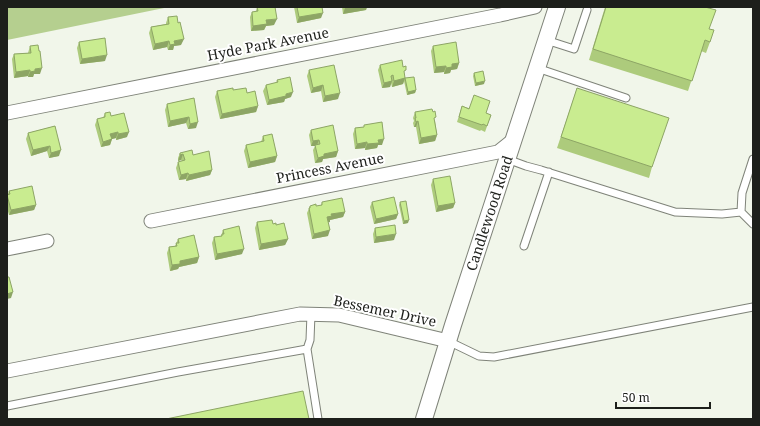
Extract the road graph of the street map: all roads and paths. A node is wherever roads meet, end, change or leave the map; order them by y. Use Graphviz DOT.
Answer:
graph roads {
  1 [pos="535,7"];
  2 [pos="557,7"];
  3 [pos="587,10"];
  4 [pos="546,40"];
  5 [pos="537,68"];
  6 [pos="626,98"];
  7 [pos="7,113"];
  8 [pos="513,140"];
  9 [pos="507,158"];
  10 [pos="753,159"];
  11 [pos="548,172"];
  12 [pos="741,212"];
  13 [pos="151,220"];
  14 [pos="753,224"];
  15 [pos="47,241"];
  16 [pos="524,246"];
  17 [pos="7,249"];
  18 [pos="753,306"];
  19 [pos="311,314"];
  20 [pos="448,341"];
  21 [pos="306,349"];
  22 [pos="7,370"];
  23 [pos="7,406"];
  24 [pos="318,419"];
  25 [pos="424,419"];
  1 -- 7 [label="street, Hyde Park Avenue"];
  2 -- 4 [label="street, Candlewood Road"];
  3 -- 4 [label="lane"];
  4 -- 5 [label="street, Candlewood Road"];
  5 -- 6 [label="lane"];
  5 -- 8 [label="street, Candlewood Road"];
  8 -- 9 [label="street, Candlewood Road"];
  8 -- 13 [label="street, Princess Avenue"];
  9 -- 11 [label="lane"];
  9 -- 20 [label="street, Candlewood Road"];
  10 -- 12 [label="lane"];
  11 -- 12 [label="lane"];
  11 -- 16 [label="lane"];
  12 -- 14 [label="lane"];
  15 -- 17 [label="street"];
  18 -- 20 [label="lane, Bessemer Drive"];
  19 -- 20 [label="street, Bessemer Drive"];
  19 -- 21 [label="lane"];
  19 -- 22 [label="street, Bessemer Drive"];
  20 -- 25 [label="street, Candlewood Road"];
  21 -- 23 [label="lane"];
  21 -- 24 [label="lane"];
}
